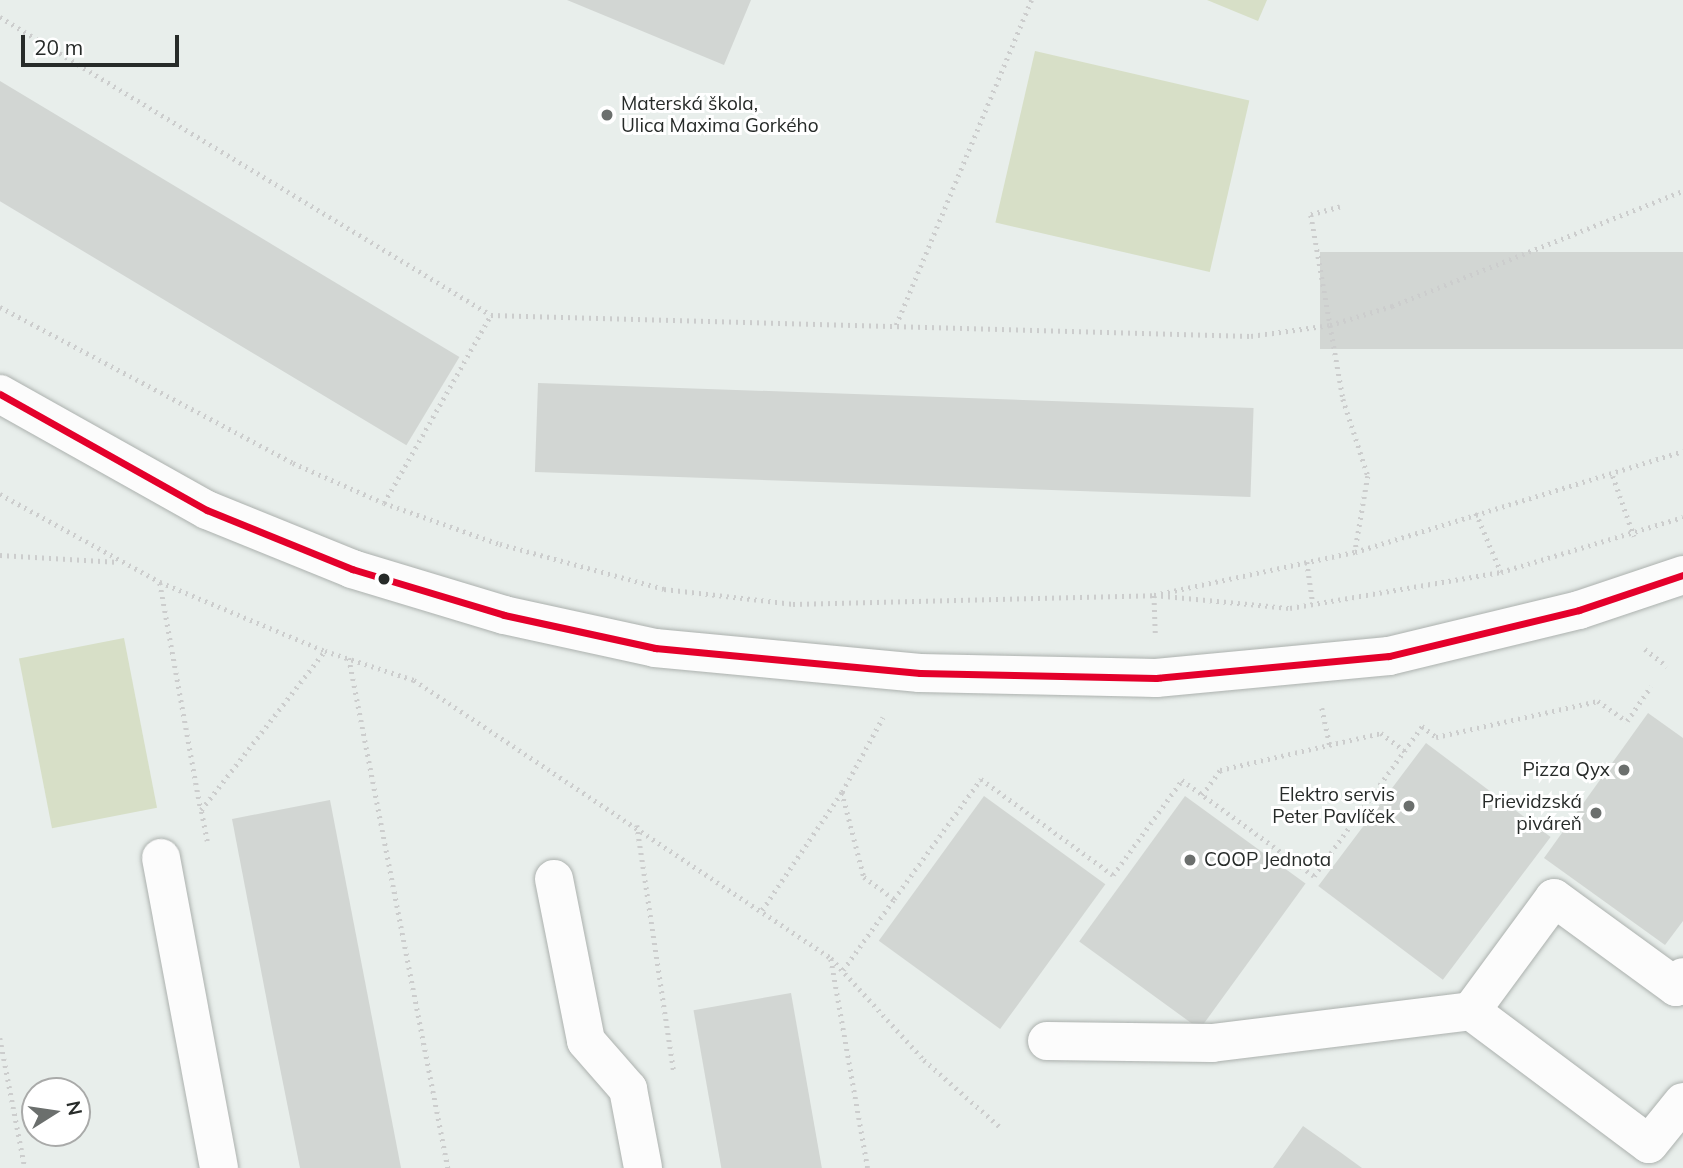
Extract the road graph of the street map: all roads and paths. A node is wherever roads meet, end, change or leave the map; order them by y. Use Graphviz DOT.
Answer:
graph roads {
  1 [pos="1031,0"];
  2 [pos="0,17"];
  3 [pos="1683,191"];
  4 [pos="1340,207"];
  5 [pos="0,307"];
  6 [pos="491,315"];
  7 [pos="896,325"];
  8 [pos="1330,325"];
  9 [pos="0,394"];
  10 [pos="1683,451"];
  11 [pos="1613,476"];
  12 [pos="0,494"];
  13 [pos="384,503"];
  14 [pos="1476,513"];
  15 [pos="1683,517"];
  16 [pos="1634,536"];
  17 [pos="1355,552"];
  18 [pos="0,555"];
  19 [pos="123,562"];
  20 [pos="1307,562"];
  21 [pos="1501,572"];
  22 [pos="1683,575"];
  23 [pos="160,582"];
  24 [pos="1154,595"];
  25 [pos="1313,604"];
  26 [pos="1645,649"];
  27 [pos="325,651"];
  28 [pos="349,659"];
  29 [pos="1667,666"];
  30 [pos="1156,678"];
  31 [pos="1651,686"];
  32 [pos="1324,715"];
  33 [pos="883,717"];
  34 [pos="1330,745"];
  35 [pos="1405,751"];
  36 [pos="842,792"];
  37 [pos="1202,795"];
  38 [pos="201,810"];
  39 [pos="637,825"];
  40 [pos="161,858"];
  41 [pos="554,880"];
  42 [pos="894,899"];
  43 [pos="762,910"];
  44 [pos="831,958"];
  45 [pos="843,970"];
  46 [pos="1683,977"];
  47 [pos="1471,1011"];
  48 [pos="0,1038"];
  49 [pos="1047,1041"];
  50 [pos="628,1089"];
  51 [pos="1683,1102"];
  52 [pos="1000,1127"];
  53 [pos="25,1168"];
  54 [pos="219,1168"];
  55 [pos="448,1168"];
  56 [pos="643,1168"];
  57 [pos="868,1168"];
  1 -- 7 [label="path"];
  2 -- 6 [label="path"];
  3 -- 8 [label="path"];
  4 -- 8 [label="path"];
  5 -- 13 [label="path"];
  6 -- 7 [label="path"];
  6 -- 13 [label="path"];
  7 -- 8 [label="path"];
  8 -- 17 [label="path"];
  9 -- 30 [label="street"];
  10 -- 11 [label="path"];
  11 -- 14 [label="path"];
  11 -- 16 [label="path"];
  12 -- 19 [label="path"];
  13 -- 24 [label="path"];
  14 -- 17 [label="path"];
  14 -- 21 [label="path"];
  15 -- 16 [label="path"];
  16 -- 21 [label="path"];
  17 -- 20 [label="path"];
  18 -- 19 [label="path"];
  19 -- 23 [label="path"];
  20 -- 24 [label="path"];
  20 -- 25 [label="path"];
  21 -- 25 [label="path"];
  22 -- 30 [label="street"];
  23 -- 27 [label="path"];
  23 -- 38 [label="path"];
  24 -- 25 [label="path"];
  24 -- 30 [label="path"];
  26 -- 29 [label="path"];
  27 -- 28 [label="path"];
  27 -- 38 [label="path"];
  28 -- 39 [label="path"];
  28 -- 55 [label="path"];
  31 -- 35 [label="path"];
  32 -- 34 [label="path"];
  33 -- 36 [label="path"];
  34 -- 35 [label="path"];
  34 -- 37 [label="path"];
  35 -- 37 [label="path"];
  36 -- 42 [label="path"];
  36 -- 43 [label="path"];
  37 -- 42 [label="path"];
  38 -- 40 [label="path"];
  39 -- 43 [label="path"];
  39 -- 50 [label="path"];
  40 -- 54 [label="street"];
  41 -- 50 [label="street"];
  42 -- 45 [label="path"];
  43 -- 44 [label="path"];
  44 -- 45 [label="path"];
  44 -- 57 [label="path"];
  45 -- 52 [label="path"];
  46 -- 47 [label="street"];
  47 -- 49 [label="street"];
  47 -- 51 [label="street"];
  48 -- 53 [label="path"];
  50 -- 56 [label="street"];
}
